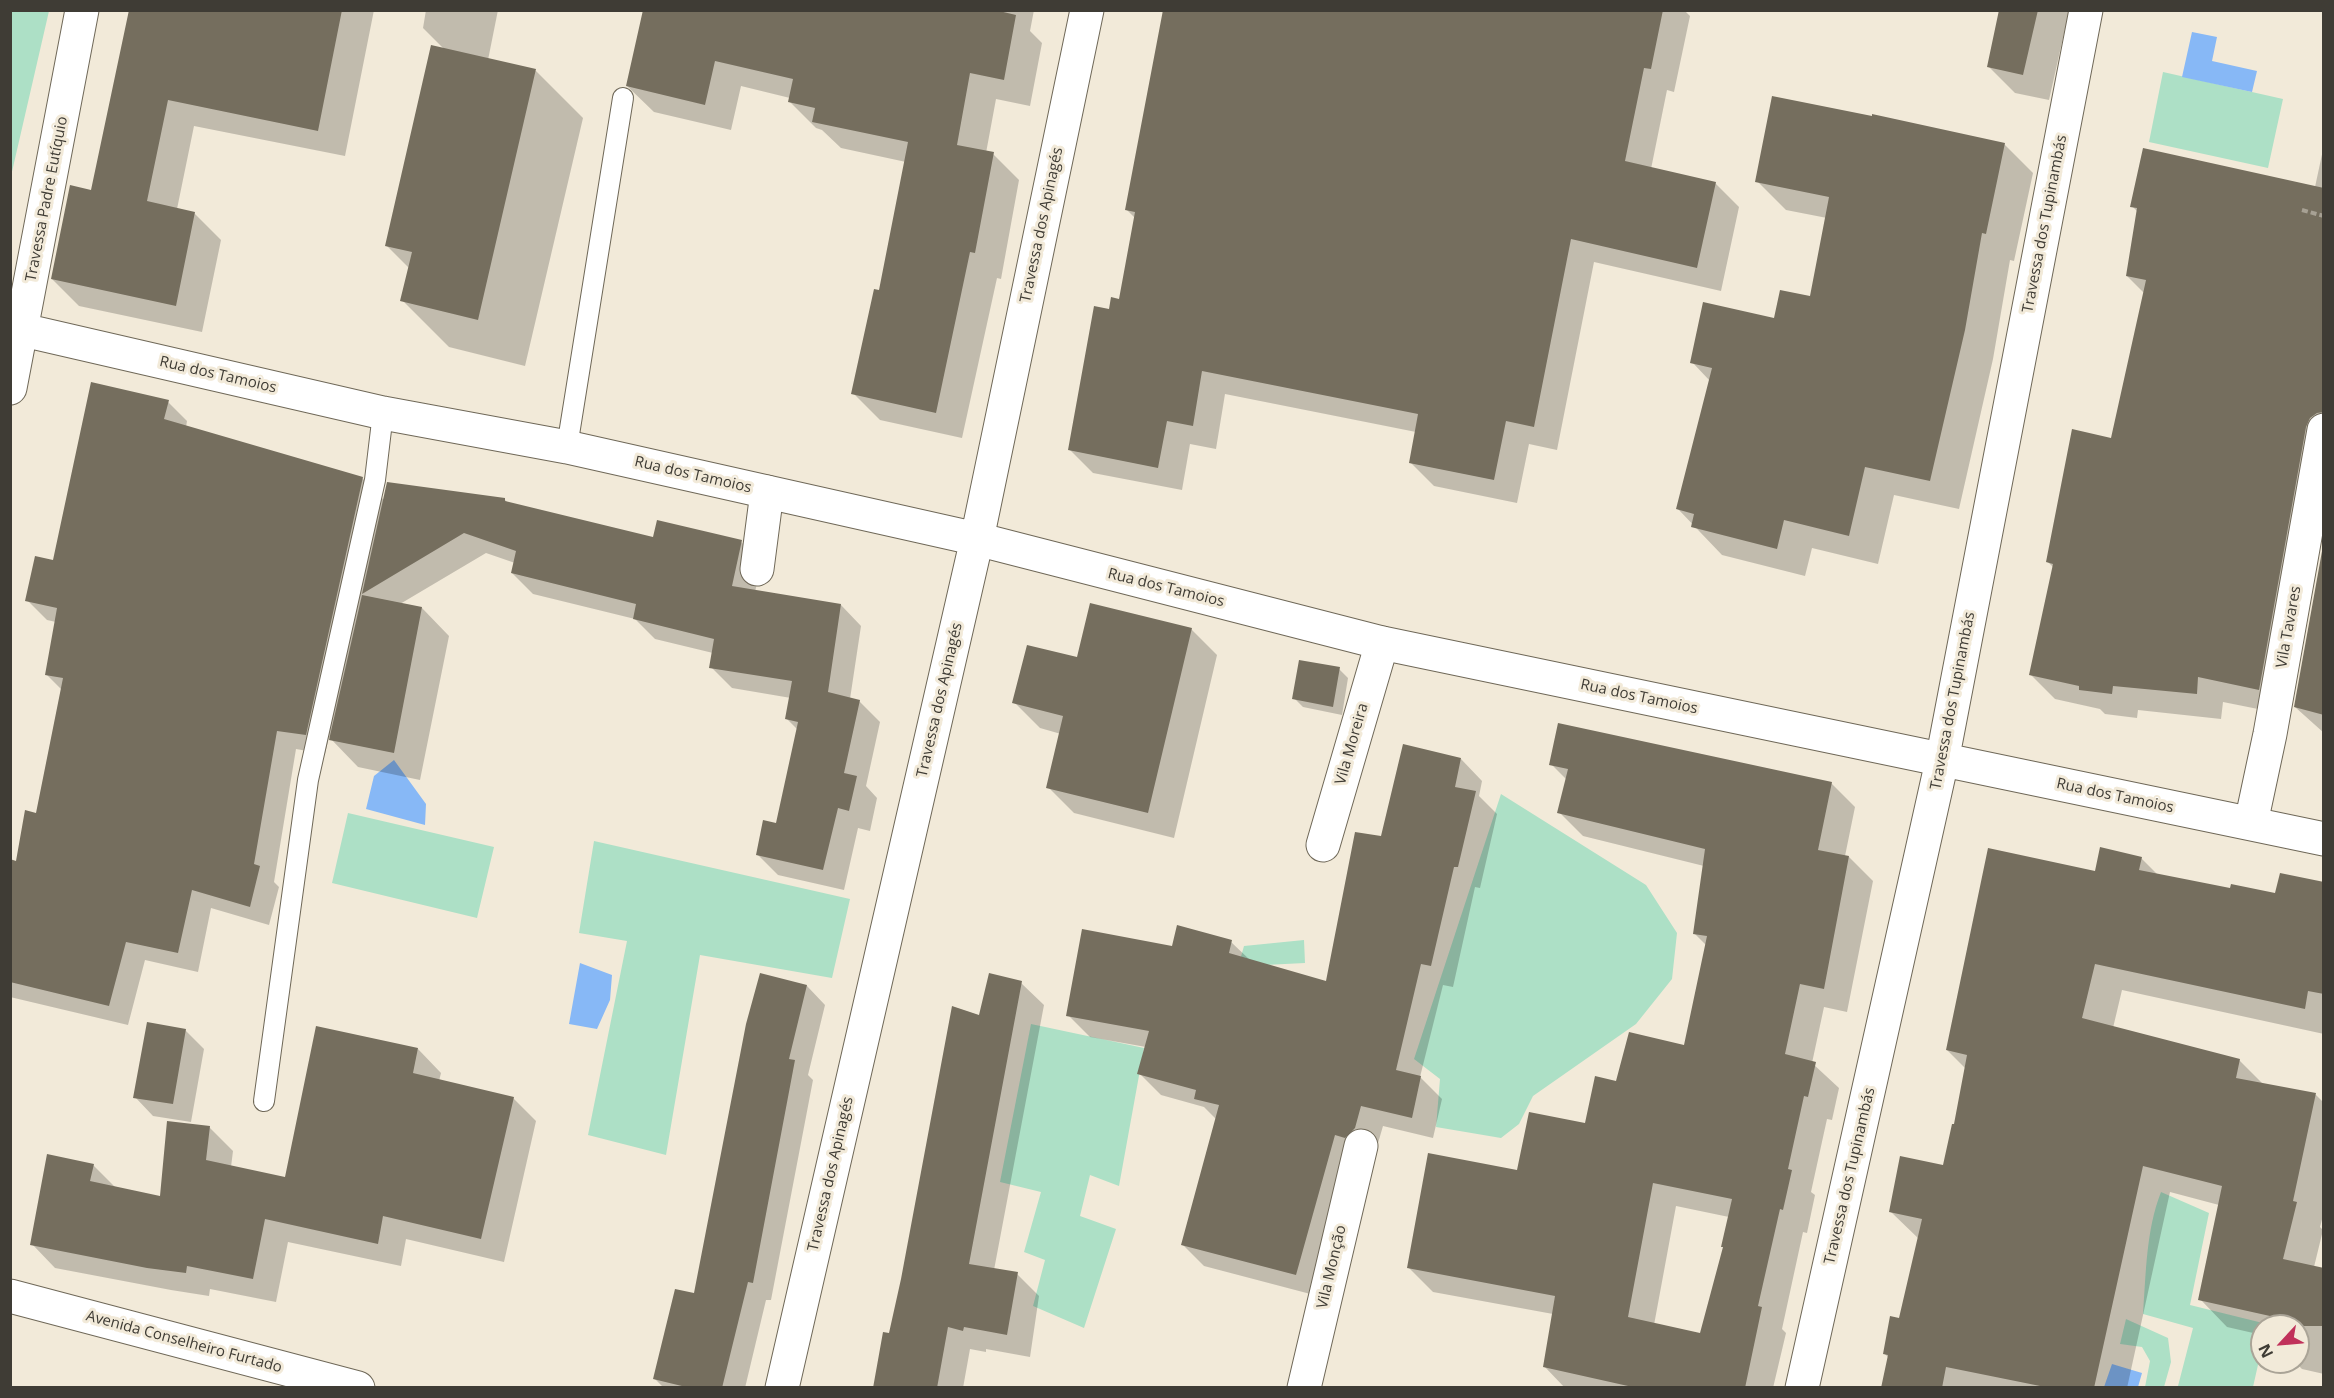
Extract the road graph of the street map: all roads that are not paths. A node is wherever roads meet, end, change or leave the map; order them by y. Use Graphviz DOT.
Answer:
graph roads {
  1 [pos="82,10"];
  2 [pos="1087,10"];
  3 [pos="2086,10"];
  4 [pos="623,98"];
  5 [pos="17,329"];
  6 [pos="10,388"];
  7 [pos="383,413"];
  8 [pos="2324,430"];
  9 [pos="567,447"];
  10 [pos="767,492"];
  11 [pos="977,540"];
  12 [pos="757,569"];
  13 [pos="1382,643"];
  14 [pos="1942,760"];
  15 [pos="2251,823"];
  16 [pos="2324,839"];
  17 [pos="1323,845"];
  18 [pos="264,1101"];
  19 [pos="1361,1146"];
  20 [pos="10,1296"];
  21 [pos="358,1388"];
  22 [pos="782,1388"];
  23 [pos="1304,1388"];
  24 [pos="1802,1388"];
  1 -- 5 [label="street, Travessa Padre Eutíquio"];
  2 -- 11 [label="street, Travessa dos Apinagés"];
  3 -- 14 [label="street, Travessa dos Tupinambás"];
  4 -- 9 [label="lane"];
  5 -- 6 [label="street, Travessa Padre Eutíquio"];
  5 -- 7 [label="street, Rua dos Tamoios"];
  7 -- 9 [label="street, Rua dos Tamoios"];
  7 -- 18 [label="lane"];
  8 -- 15 [label="street, Vila Tavares"];
  9 -- 10 [label="street, Rua dos Tamoios"];
  10 -- 11 [label="street, Rua dos Tamoios"];
  10 -- 12 [label="street"];
  11 -- 13 [label="street, Rua dos Tamoios"];
  11 -- 22 [label="street, Travessa dos Apinagés"];
  13 -- 14 [label="street, Rua dos Tamoios"];
  13 -- 17 [label="street, Vila Moreira"];
  14 -- 15 [label="street, Rua dos Tamoios"];
  14 -- 24 [label="street, Travessa dos Tupinambás"];
  15 -- 16 [label="street, Rua dos Tamoios"];
  19 -- 23 [label="street, Vila Monção"];
  20 -- 21 [label="street, Avenida Conselheiro Furtado"];
}
